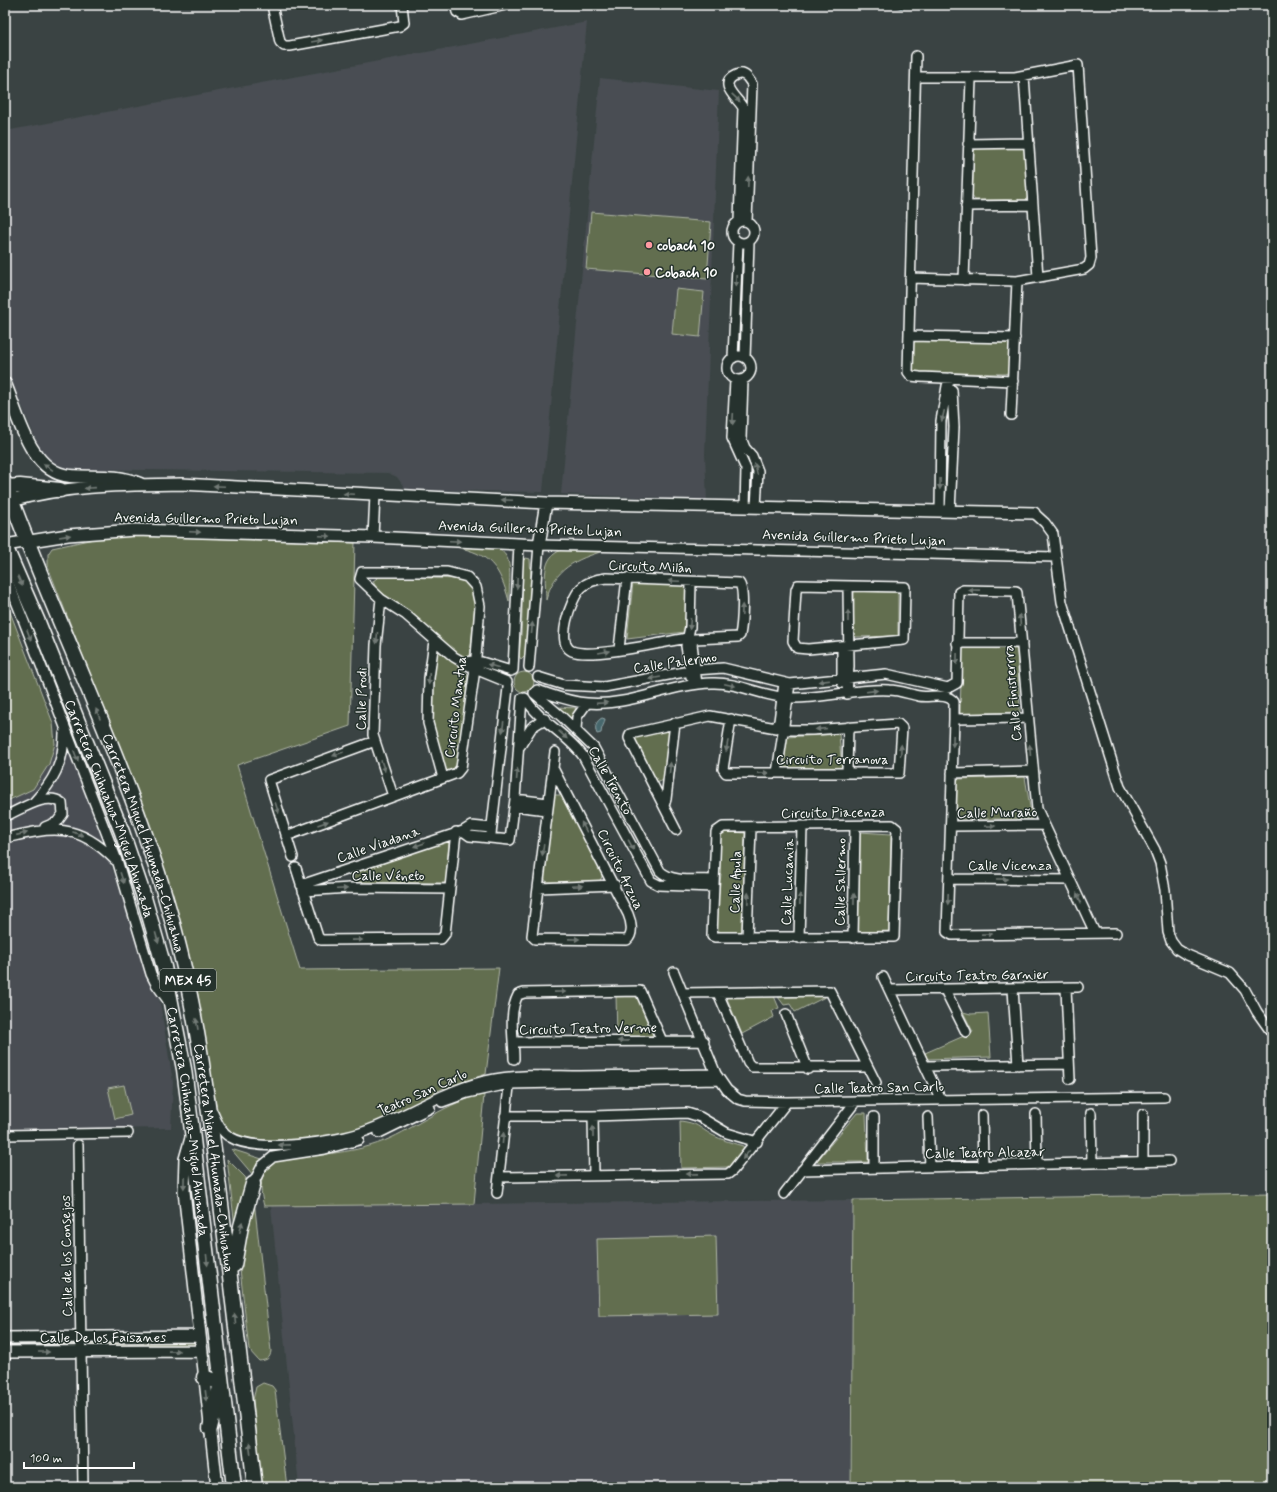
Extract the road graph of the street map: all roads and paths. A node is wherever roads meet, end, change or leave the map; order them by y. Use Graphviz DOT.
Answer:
graph roads {
  1 [pos="272,5"];
  2 [pos="402,5"];
  3 [pos="455,5"];
  4 [pos="506,5"];
  5 [pos="916,56"];
  6 [pos="1024,76"];
  7 [pos="916,77"];
  8 [pos="971,79"];
  9 [pos="1029,143"];
  10 [pos="968,144"];
  11 [pos="1033,205"];
  12 [pos="966,206"];
  13 [pos="743,221"];
  14 [pos="738,242"];
  15 [pos="749,242"];
  16 [pos="1038,277"];
  17 [pos="910,278"];
  18 [pos="964,280"];
  19 [pos="1017,281"];
  20 [pos="909,336"];
  21 [pos="1015,338"];
  22 [pos="734,358"];
  23 [pos="745,358"];
  24 [pos="951,378"];
  25 [pos="739,380"];
  26 [pos="1013,381"];
  27 [pos="5,384"];
  28 [pos="1012,415"];
  29 [pos="941,440"];
  30 [pos="953,440"];
  31 [pos="941,468"];
  32 [pos="952,468"];
  33 [pos="140,484"];
  34 [pos="5,485"];
  35 [pos="60,490"];
  36 [pos="375,495"];
  37 [pos="8,502"];
  38 [pos="546,502"];
  39 [pos="750,507"];
  40 [pos="945,511"];
  41 [pos="1034,513"];
  42 [pos="12,520"];
  43 [pos="373,537"];
  44 [pos="26,542"];
  45 [pos="519,544"];
  46 [pos="539,545"];
  47 [pos="6,549"];
  48 [pos="1056,557"];
  49 [pos="5,573"];
  50 [pos="627,578"];
  51 [pos="691,582"];
  52 [pos="848,586"];
  53 [pos="381,599"];
  54 [pos="687,638"];
  55 [pos="434,641"];
  56 [pos="957,643"];
  57 [pos="1022,643"];
  58 [pos="845,646"];
  59 [pos="619,649"];
  60 [pos="475,665"];
  61 [pos="529,667"];
  62 [pos="512,670"];
  63 [pos="693,671"];
  64 [pos="538,677"];
  65 [pos="845,678"];
  66 [pos="787,683"];
  67 [pos="955,683"];
  68 [pos="695,684"];
  69 [pos="507,685"];
  70 [pos="935,685"];
  71 [pos="536,691"];
  72 [pos="844,694"];
  73 [pos="524,698"];
  74 [pos="785,698"];
  75 [pos="933,698"];
  76 [pos="587,703"];
  77 [pos="1028,718"];
  78 [pos="545,719"];
  79 [pos="731,719"];
  80 [pos="954,719"];
  81 [pos="675,723"];
  82 [pos="848,727"];
  83 [pos="64,728"];
  84 [pos="576,729"];
  85 [pos="780,729"];
  86 [pos="375,741"];
  87 [pos="518,749"];
  88 [pos="555,752"];
  89 [pos="554,770"];
  90 [pos="1032,771"];
  91 [pos="777,773"];
  92 [pos="847,773"];
  93 [pos="952,773"];
  94 [pos="443,778"];
  95 [pos="393,796"];
  96 [pos="33,803"];
  97 [pos="515,803"];
  98 [pos="664,806"];
  99 [pos="548,807"];
  100 [pos="5,816"];
  101 [pos="1043,825"];
  102 [pos="855,826"];
  103 [pos="951,826"];
  104 [pos="802,827"];
  105 [pos="491,828"];
  106 [pos="751,828"];
  107 [pos="40,830"];
  108 [pos="676,830"];
  109 [pos="460,832"];
  110 [pos="286,836"];
  111 [pos="5,838"];
  112 [pos="490,838"];
  113 [pos="292,857"];
  114 [pos="118,863"];
  115 [pos="296,868"];
  116 [pos="949,879"];
  117 [pos="1070,880"];
  118 [pos="713,883"];
  119 [pos="615,885"];
  120 [pos="302,888"];
  121 [pos="538,888"];
  122 [pos="450,889"];
  123 [pos="1095,933"];
  124 [pos="1116,933"];
  125 [pos="747,937"];
  126 [pos="799,938"];
  127 [pos="853,938"];
  128 [pos="674,972"];
  129 [pos="882,977"];
  130 [pos="1078,987"];
  131 [pos="1066,988"];
  132 [pos="1014,989"];
  133 [pos="889,990"];
  134 [pos="945,990"];
  135 [pos="683,993"];
  136 [pos="718,993"];
  137 [pos="173,1007"];
  138 [pos="786,1014"];
  139 [pos="966,1032"];
  140 [pos="1272,1034"];
  141 [pos="662,1041"];
  142 [pos="704,1041"];
  143 [pos="514,1042"];
  144 [pos="514,1059"];
  145 [pos="1069,1064"];
  146 [pos="1018,1065"];
  147 [pos="925,1066"];
  148 [pos="868,1067"];
  149 [pos="808,1069"];
  150 [pos="718,1077"];
  151 [pos="1070,1079"];
  152 [pos="509,1081"];
  153 [pos="876,1084"];
  154 [pos="1164,1098"];
  155 [pos="941,1100"];
  156 [pos="856,1101"];
  157 [pos="787,1102"];
  158 [pos="209,1105"];
  159 [pos="1091,1113"];
  160 [pos="1036,1114"];
  161 [pos="1143,1114"];
  162 [pos="982,1115"];
  163 [pos="505,1116"];
  164 [pos="593,1116"];
  165 [pos="874,1117"];
  166 [pos="928,1117"];
  167 [pos="192,1131"];
  168 [pos="128,1133"];
  169 [pos="5,1135"];
  170 [pos="757,1142"];
  171 [pos="78,1145"];
  172 [pos="1169,1161"];
  173 [pos="1143,1162"];
  174 [pos="1092,1163"];
  175 [pos="1037,1164"];
  176 [pos="983,1166"];
  177 [pos="930,1167"];
  178 [pos="874,1168"];
  179 [pos="802,1170"];
  180 [pos="594,1175"];
  181 [pos="499,1177"];
  182 [pos="253,1184"];
  183 [pos="497,1193"];
  184 [pos="784,1194"];
  185 [pos="231,1279"];
  186 [pos="199,1336"];
  187 [pos="5,1338"];
  188 [pos="82,1338"];
  189 [pos="201,1351"];
  190 [pos="5,1352"];
  191 [pos="82,1352"];
  192 [pos="204,1377"];
  193 [pos="221,1383"];
  194 [pos="210,1428"];
  195 [pos="83,1487"];
  196 [pos="217,1487"];
  197 [pos="234,1487"];
  198 [pos="255,1487"];
  1 -- 2 [label="street, one-way"];
  3 -- 4 [label="street"];
  5 -- 7 [label="street"];
  6 -- 7 [label="street"];
  6 -- 9 [label="street"];
  6 -- 16 [label="street"];
  7 -- 17 [label="street"];
  8 -- 10 [label="street"];
  9 -- 10 [label="street"];
  9 -- 11 [label="street"];
  10 -- 12 [label="street"];
  11 -- 12 [label="street"];
  11 -- 16 [label="street"];
  12 -- 18 [label="street"];
  13 -- 13 [label="street, one-way"];
  13 -- 14 [label="street"];
  13 -- 15 [label="street"];
  14 -- 15 [label="street"];
  14 -- 22 [label="street, one-way"];
  15 -- 23 [label="street"];
  16 -- 19 [label="street"];
  17 -- 18 [label="street"];
  17 -- 20 [label="street"];
  18 -- 19 [label="street"];
  19 -- 21 [label="street"];
  20 -- 21 [label="street"];
  20 -- 24 [label="street"];
  21 -- 26 [label="street"];
  22 -- 23 [label="street"];
  22 -- 25 [label="street"];
  23 -- 25 [label="street"];
  24 -- 26 [label="street"];
  24 -- 29 [label="street, one-way"];
  24 -- 30 [label="street"];
  25 -- 39 [label="street"];
  26 -- 28 [label="street"];
  33 -- 27 [label="main road, one-way"];
  29 -- 30 [label="street"];
  29 -- 31 [label="street"];
  30 -- 32 [label="street"];
  31 -- 32 [label="street"];
  31 -- 40 [label="street, one-way"];
  32 -- 40 [label="street"];
  33 -- 35 [label="street, Avenida Guillermo Prieto Lujan, one-way"];
  36 -- 33 [label="street, Avenida Guillermo Prieto Lujan, one-way"];
  34 -- 35 [label="main road"];
  34 -- 37 [label="main road, MEX 45"];
  35 -- 37 [label="street, Avenida Guillermo Prieto Lujan"];
  38 -- 36 [label="street, Avenida Guillermo Prieto Lujan, one-way"];
  36 -- 43 [label="street"];
  37 -- 42 [label="main road, Carretera Miguel Ahumada-Chihuahua / MEX 45"];
  38 -- 39 [label="street, Avenida Guillermo Prieto Lujan"];
  38 -- 46 [label="street"];
  39 -- 40 [label="street, Avenida Guillermo Prieto Lujan"];
  40 -- 41 [label="street, Avenida Guillermo Prieto Lujan"];
  41 -- 48 [label="street"];
  42 -- 44 [label="main road, Carretera Miguel Ahumada-Chihuahua / MEX 45"];
  44 -- 43 [label="street, Avenida Guillermo Prieto Lujan, one-way"];
  43 -- 45 [label="street, Avenida Guillermo Prieto Lujan, one-way"];
  44 -- 47 [label="street, Avenida Guillermo Prieto Lujan"];
  158 -- 44 [label="main road, Carretera Miguel Ahumada-Chihuahua / MEX 45, one-way"];
  45 -- 46 [label="street, Avenida Guillermo Prieto Lujan"];
  45 -- 62 [label="street, one-way"];
  46 -- 48 [label="street, Avenida Guillermo Prieto Lujan"];
  61 -- 46 [label="street, one-way"];
  47 -- 137 [label="main road, Carretera Chihuahua-Miguel Ahumada / MEX 45, one-way"];
  48 -- 140 [label="street"];
  49 -- 83 [label="street, one-way"];
  51 -- 50 [label="street, Circuito Milán, one-way"];
  50 -- 59 [label="street"];
  50 -- 59 [label="street, Circuito Milán, one-way"];
  51 -- 54 [label="street, one-way"];
  63 -- 51 [label="street, Circuito Milán, one-way"];
  58 -- 52 [label="street, one-way"];
  52 -- 58 [label="street"];
  52 -- 58 [label="street"];
  53 -- 55 [label="street"];
  53 -- 60 [label="street, Circuito Mantua"];
  53 -- 86 [label="street, Calle Prodi, one-way"];
  54 -- 59 [label="street, Circuito Milán"];
  54 -- 63 [label="street"];
  55 -- 60 [label="street"];
  55 -- 94 [label="street, one-way"];
  56 -- 57 [label="street"];
  57 -- 56 [label="street, Calle Finisterrra, one-way"];
  56 -- 67 [label="street, Calle Finisterrra, one-way"];
  57 -- 77 [label="street, Calle Finisterrra"];
  58 -- 65 [label="street"];
  62 -- 60 [label="street, one-way"];
  60 -- 69 [label="street"];
  60 -- 94 [label="street, Circuito Mantua"];
  61 -- 62 [label="street"];
  61 -- 64 [label="street"];
  62 -- 69 [label="street"];
  63 -- 64 [label="street, Calle Palermo, one-way"];
  63 -- 66 [label="street, Calle Palermo"];
  63 -- 68 [label="street"];
  64 -- 71 [label="street"];
  65 -- 66 [label="street, Calle Palermo, one-way"];
  65 -- 70 [label="street, Calle Palermo"];
  65 -- 72 [label="street"];
  66 -- 74 [label="street"];
  67 -- 70 [label="street, Calle Palermo"];
  68 -- 74 [label="street, Calle Palermo, one-way"];
  76 -- 68 [label="street, Calle Palermo, one-way"];
  69 -- 73 [label="street"];
  69 -- 105 [label="street, one-way"];
  70 -- 75 [label="street"];
  71 -- 73 [label="street"];
  71 -- 76 [label="street, Calle Palermo"];
  71 -- 84 [label="street, Calle Trento"];
  72 -- 74 [label="street, Calle Palermo"];
  72 -- 75 [label="street, Calle Palermo, one-way"];
  73 -- 78 [label="street, Calle Trento"];
  73 -- 87 [label="street"];
  74 -- 85 [label="street"];
  75 -- 80 [label="street, Calle Palermo"];
  76 -- 84 [label="street"];
  77 -- 80 [label="street"];
  90 -- 77 [label="street, Calle Finisterrra, one-way"];
  78 -- 87 [label="street"];
  78 -- 118 [label="street, Calle Trento, one-way"];
  79 -- 81 [label="street, Circuito Terranova"];
  79 -- 85 [label="street, Circuito Terranova"];
  79 -- 91 [label="street, Circuito Terranova, one-way"];
  80 -- 93 [label="street, one-way"];
  98 -- 81 [label="street, one-way"];
  81 -- 98 [label="street, Circuito Terranova"];
  82 -- 85 [label="street, Circuito Terranova, one-way"];
  82 -- 92 [label="street"];
  92 -- 82 [label="street, Circuito Terranova, one-way"];
  83 -- 96 [label="street"];
  83 -- 114 [label="street, one-way"];
  84 -- 118 [label="street, Calle Trento"];
  85 -- 91 [label="street"];
  86 -- 95 [label="street, Calle Prodi, one-way"];
  86 -- 110 [label="street, one-way"];
  97 -- 87 [label="street, one-way"];
  88 -- 89 [label="street, Circuito Arzua"];
  89 -- 99 [label="street, Circuito Arzua"];
  119 -- 89 [label="street, Circuito Arzua, one-way"];
  90 -- 93 [label="street"];
  90 -- 101 [label="street, Calle Finisterrra"];
  91 -- 92 [label="street, Circuito Terranova"];
  93 -- 103 [label="street"];
  94 -- 95 [label="street, Circuito Mantua"];
  110 -- 95 [label="street, Circuito Mantua, one-way"];
  96 -- 100 [label="street"];
  96 -- 107 [label="street"];
  97 -- 99 [label="street"];
  97 -- 112 [label="street"];
  98 -- 108 [label="street, Circuito Terranova"];
  99 -- 121 [label="street, Circuito Arzua, one-way"];
  103 -- 101 [label="street, Calle Muraño, one-way"];
  101 -- 117 [label="street, Calle Finisterrra"];
  102 -- 104 [label="street, Circuito Piacenza"];
  127 -- 102 [label="street, Calle Sallermo, one-way"];
  102 -- 127 [label="street, Circuito Piacenza"];
  103 -- 116 [label="street"];
  104 -- 106 [label="street, Circuito Piacenza"];
  126 -- 104 [label="street, Calle Lucania, one-way"];
  105 -- 109 [label="street, Calle Viadana"];
  105 -- 112 [label="street"];
  106 -- 118 [label="street, Circuito Piacenza"];
  125 -- 106 [label="street, Calle Apula, one-way"];
  111 -- 107 [label="street, one-way"];
  107 -- 114 [label="street, one-way"];
  109 -- 112 [label="street"];
  109 -- 120 [label="street, Calle Viadana, one-way"];
  109 -- 122 [label="street"];
  110 -- 113 [label="street"];
  114 -- 137 [label="street, one-way"];
  115 -- 120 [label="street"];
  116 -- 117 [label="street, Calle Vicenza, one-way"];
  116 -- 123 [label="street, one-way"];
  123 -- 117 [label="street, Calle Finisterrra, one-way"];
  118 -- 125 [label="street, Circuito Piacenza"];
  121 -- 119 [label="street, one-way"];
  121 -- 119 [label="street, Circuito Arzua, one-way"];
  120 -- 122 [label="street, Calle Véneto, one-way"];
  120 -- 122 [label="street, one-way"];
  123 -- 124 [label="street"];
  125 -- 126 [label="street, Circuito Piacenza"];
  126 -- 127 [label="street, Circuito Piacenza"];
  128 -- 135 [label="street, Calle Teatro San Carlo"];
  129 -- 133 [label="street, Circuito Teatro Garnier"];
  130 -- 131 [label="street, Circuito Teatro Garnier"];
  131 -- 132 [label="street, Circuito Teatro Garnier"];
  131 -- 145 [label="street"];
  132 -- 134 [label="street, Circuito Teatro Garnier"];
  132 -- 146 [label="street"];
  133 -- 134 [label="street, Circuito Teatro Garnier"];
  133 -- 147 [label="street, Circuito Teatro Garnier"];
  134 -- 139 [label="street"];
  135 -- 136 [label="street"];
  135 -- 142 [label="street, Calle Teatro San Carlo"];
  136 -- 148 [label="street"];
  136 -- 149 [label="street"];
  137 -- 167 [label="main road, Carretera Chihuahua-Miguel Ahumada / MEX 45"];
  138 -- 149 [label="street"];
  141 -- 142 [label="street, Circuito Teatro Verme"];
  141 -- 143 [label="street, Circuito Teatro Verme, one-way"];
  143 -- 141 [label="street, Circuito Teatro Verme, one-way"];
  142 -- 150 [label="street, Calle Teatro San Carlo"];
  143 -- 144 [label="street, Circuito Teatro Verme"];
  145 -- 146 [label="street"];
  145 -- 151 [label="street"];
  146 -- 147 [label="street"];
  147 -- 155 [label="street, Circuito Teatro Garnier"];
  148 -- 149 [label="street"];
  148 -- 153 [label="street"];
  150 -- 152 [label="street, Teatro San Carlo"];
  150 -- 157 [label="street, Calle Teatro San Carlo"];
  152 -- 158 [label="street, Teatro San Carlo, one-way"];
  152 -- 163 [label="street"];
  152 -- 182 [label="street, Teatro San Carlo"];
  154 -- 155 [label="street, Calle Teatro San Carlo"];
  155 -- 156 [label="street, Calle Teatro San Carlo"];
  156 -- 157 [label="street, Calle Teatro San Carlo"];
  156 -- 179 [label="street"];
  157 -- 170 [label="street"];
  158 -- 185 [label="main road, Carretera Miguel Ahumada-Chihuahua / MEX 45"];
  159 -- 174 [label="street"];
  160 -- 175 [label="street"];
  161 -- 173 [label="street"];
  162 -- 176 [label="street"];
  163 -- 164 [label="street"];
  181 -- 163 [label="street, one-way"];
  164 -- 170 [label="street"];
  180 -- 164 [label="street, one-way"];
  165 -- 178 [label="street"];
  166 -- 177 [label="street"];
  167 -- 186 [label="street, one-way"];
  167 -- 193 [label="main road, Carretera Chihuahua-Miguel Ahumada / MEX 45, one-way"];
  168 -- 169 [label="street"];
  170 -- 180 [label="street, one-way"];
  171 -- 188 [label="street, Calle de los Consejos"];
  172 -- 173 [label="street, Calle Teatro Alcazar"];
  173 -- 174 [label="street, Calle Teatro Alcazar"];
  174 -- 175 [label="street, Calle Teatro Alcazar"];
  175 -- 176 [label="street, Calle Teatro Alcazar"];
  176 -- 177 [label="street, Calle Teatro Alcazar"];
  177 -- 178 [label="street, Calle Teatro Alcazar"];
  178 -- 179 [label="street, Calle Teatro Alcazar"];
  179 -- 184 [label="street"];
  180 -- 181 [label="street, one-way"];
  181 -- 183 [label="street"];
  185 -- 182 [label="main road, one-way"];
  198 -- 185 [label="main road, Carretera Miguel Ahumada-Chihuahua / MEX 45, one-way"];
  186 -- 188 [label="street, Calle De los Faisanes"];
  186 -- 189 [label="street"];
  187 -- 188 [label="street, Calle De los Faisanes"];
  188 -- 191 [label="street, Calle de los Consejos"];
  191 -- 189 [label="street, Calle De los Faisanes, one-way"];
  189 -- 192 [label="street"];
  190 -- 191 [label="street, Calle De los Faisanes, one-way"];
  191 -- 195 [label="street, Calle de los Consejos"];
  192 -- 193 [label="main road"];
  192 -- 194 [label="street, one-way"];
  193 -- 194 [label="main road"];
  193 -- 197 [label="main road, Carretera Chihuahua-Miguel Ahumada / MEX 45"];
  194 -- 196 [label="street"];
}
